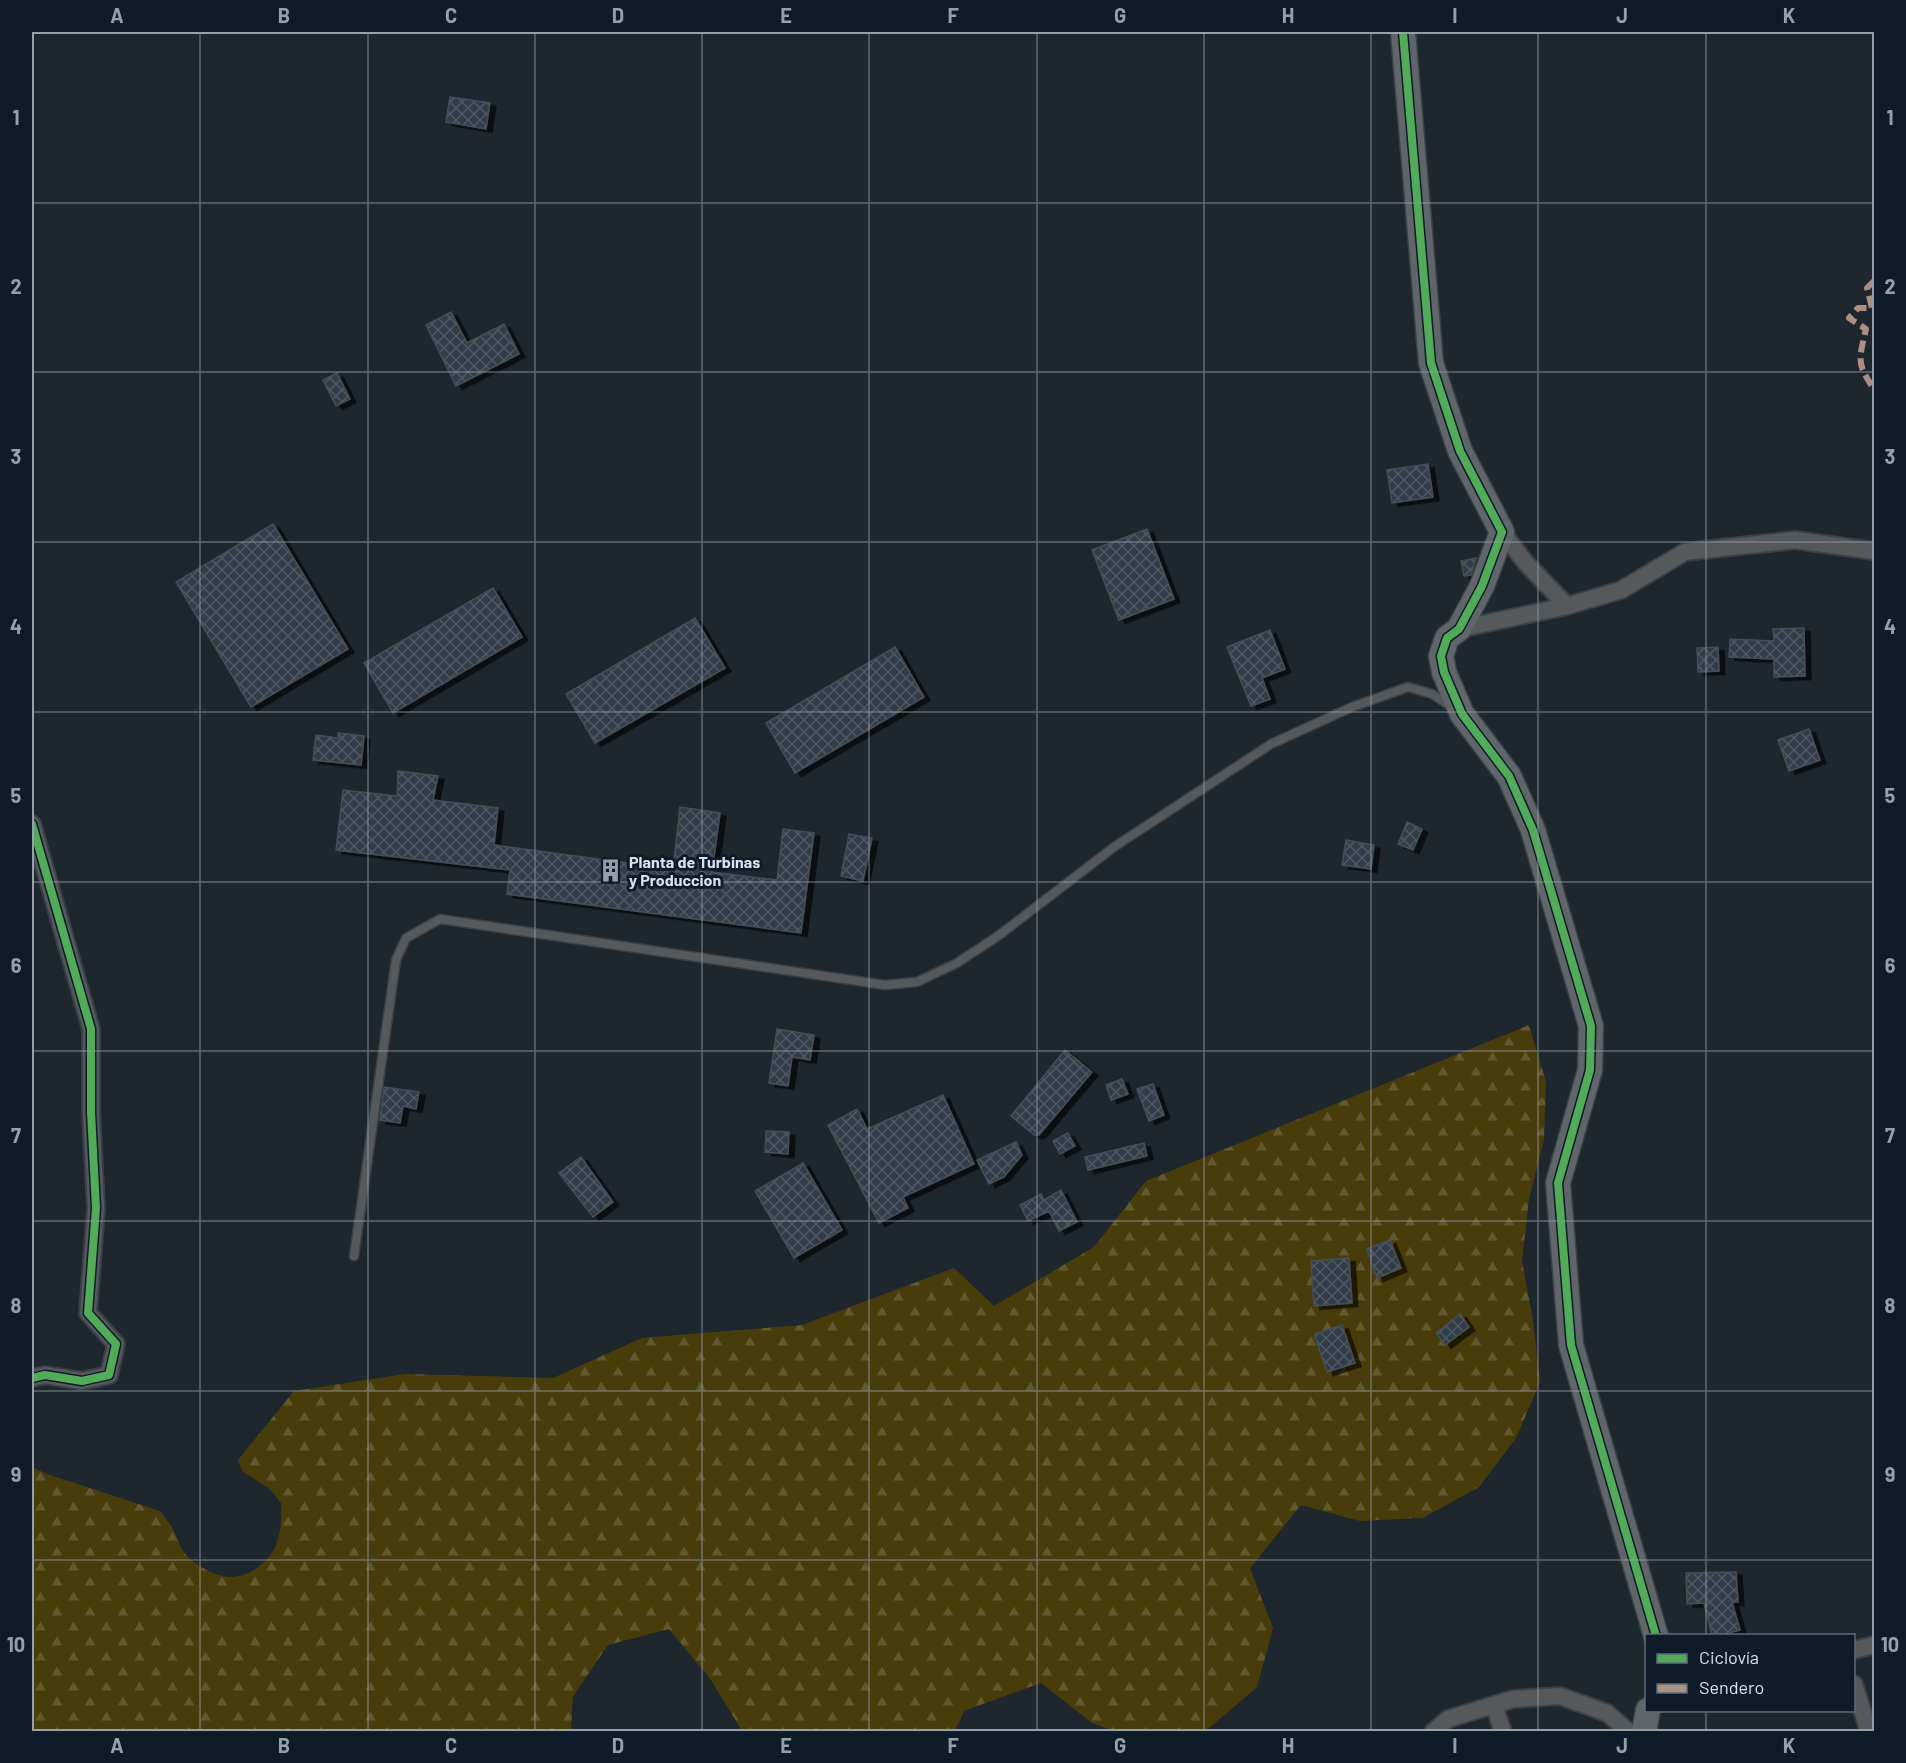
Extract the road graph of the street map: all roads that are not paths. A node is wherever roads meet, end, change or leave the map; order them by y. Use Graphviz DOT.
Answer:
graph roads {
  1 [pos="1403,32"];
  2 [pos="1502,532"];
  3 [pos="1875,550"];
  4 [pos="1567,606"];
  5 [pos="1459,629"];
  6 [pos="1462,714"];
  7 [pos="32,824"];
  8 [pos="354,1256"];
  9 [pos="32,1378"];
  10 [pos="1656,1634"];
  11 [pos="1875,1645"];
  12 [pos="1855,1650"];
  13 [pos="1855,1687"];
  14 [pos="1494,1705"];
  15 [pos="1648,1712"];
  16 [pos="1433,1731"];
  17 [pos="1503,1731"];
  18 [pos="1629,1731"];
  19 [pos="1644,1731"];
  20 [pos="1869,1731"];
  1 -- 2 [label="street"];
  2 -- 4 [label="street"];
  2 -- 5 [label="street"];
  3 -- 4 [label="street"];
  4 -- 5 [label="street"];
  5 -- 6 [label="street"];
  6 -- 8 [label="lane"];
  6 -- 10 [label="street"];
  7 -- 9 [label="street"];
  11 -- 12 [label="street"];
  13 -- 20 [label="street"];
  14 -- 16 [label="street"];
  14 -- 17 [label="street"];
  14 -- 18 [label="street"];
  15 -- 19 [label="street"];
}
